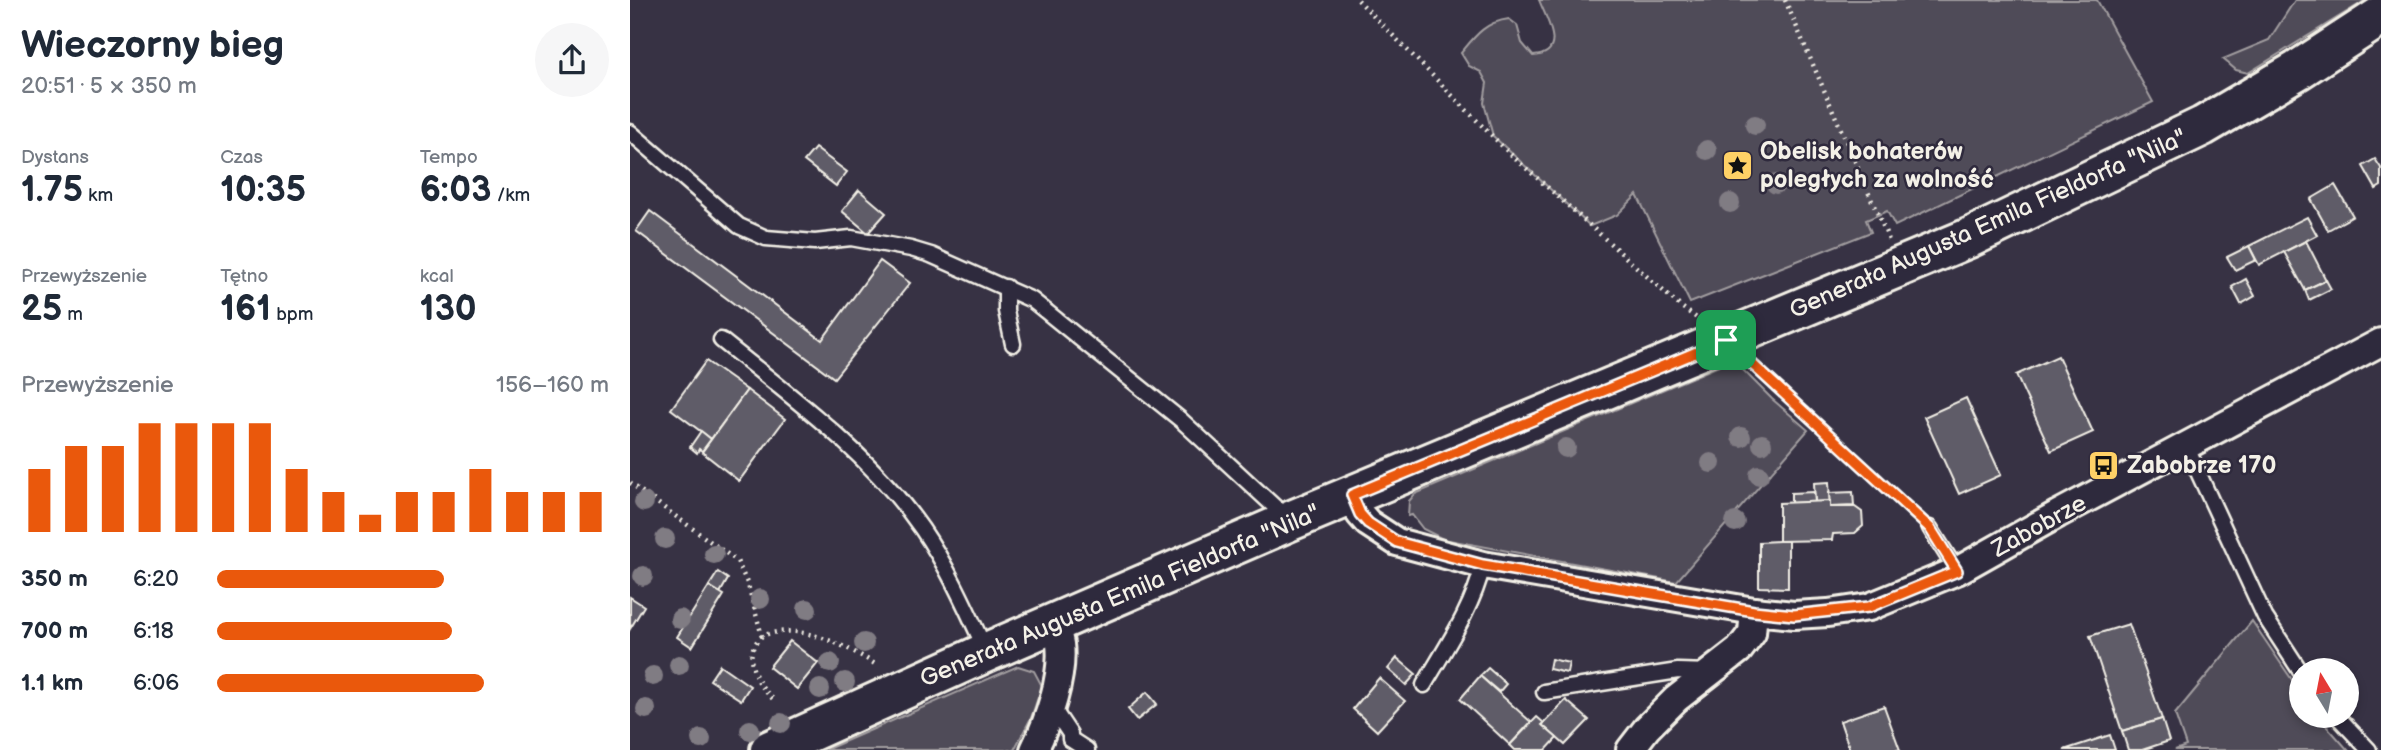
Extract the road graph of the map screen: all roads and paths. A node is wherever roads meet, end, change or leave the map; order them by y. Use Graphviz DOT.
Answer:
graph roads {
  1 [pos="1359,0"];
  2 [pos="1785,0"];
  3 [pos="2381,16"];
  4 [pos="630,132"];
  5 [pos="1885,231"];
  6 [pos="1006,286"];
  7 [pos="721,340"];
  8 [pos="1726,340"];
  9 [pos="2381,342"];
  10 [pos="1013,344"];
  11 [pos="2186,446"];
  12 [pos="630,482"];
  13 [pos="1352,495"];
  14 [pos="1290,521"];
  15 [pos="1930,528"];
  16 [pos="1483,565"];
  17 [pos="1957,571"];
  18 [pos="1754,611"];
  19 [pos="1054,623"];
  20 [pos="762,635"];
  21 [pos="987,652"];
  22 [pos="2292,658"];
  23 [pos="1709,673"];
  24 [pos="1424,685"];
  25 [pos="902,690"];
  26 [pos="1544,692"];
  27 [pos="774,700"];
  28 [pos="1052,707"];
  29 [pos="2348,728"];
  30 [pos="1069,744"];
  31 [pos="770,750"];
  32 [pos="1034,750"];
  33 [pos="1087,750"];
  34 [pos="1630,750"];
  35 [pos="2369,750"];
  1 -- 8 [label="path"];
  2 -- 5 [label="path"];
  3 -- 8 [label="main road, Generała Augusta Emila Fieldorfa \"Nila\""];
  4 -- 6 [label="lane"];
  6 -- 10 [label="lane"];
  6 -- 14 [label="lane"];
  7 -- 21 [label="lane"];
  8 -- 13 [label="main road, Generała Augusta Emila Fieldorfa \"Nila\""];
  8 -- 15 [label="path"];
  9 -- 11 [label="street, Zabobrze"];
  11 -- 17 [label="street, Zabobrze"];
  11 -- 22 [label="lane"];
  12 -- 20 [label="path"];
  13 -- 14 [label="main road, Generała Augusta Emila Fieldorfa \"Nila\""];
  13 -- 16 [label="street, Zabobrze"];
  14 -- 19 [label="main road, Generała Augusta Emila Fieldorfa \"Nila\""];
  15 -- 17 [label="lane"];
  16 -- 18 [label="street, Zabobrze"];
  16 -- 24 [label="lane"];
  17 -- 18 [label="street, Zabobrze"];
  18 -- 23 [label="street"];
  19 -- 21 [label="main road, Generała Augusta Emila Fieldorfa \"Nila\""];
  19 -- 28 [label="street"];
  20 -- 25 [label="path"];
  20 -- 27 [label="path"];
  21 -- 25 [label="main road, Generała Augusta Emila Fieldorfa \"Nila\""];
  23 -- 26 [label="lane"];
  23 -- 34 [label="street"];
  25 -- 31 [label="main road, Generała Augusta Emila Fieldorfa \"Nila\""];
  28 -- 30 [label="lane"];
  28 -- 32 [label="street"];
  29 -- 35 [label="lane"];
  30 -- 33 [label="lane"];
}
